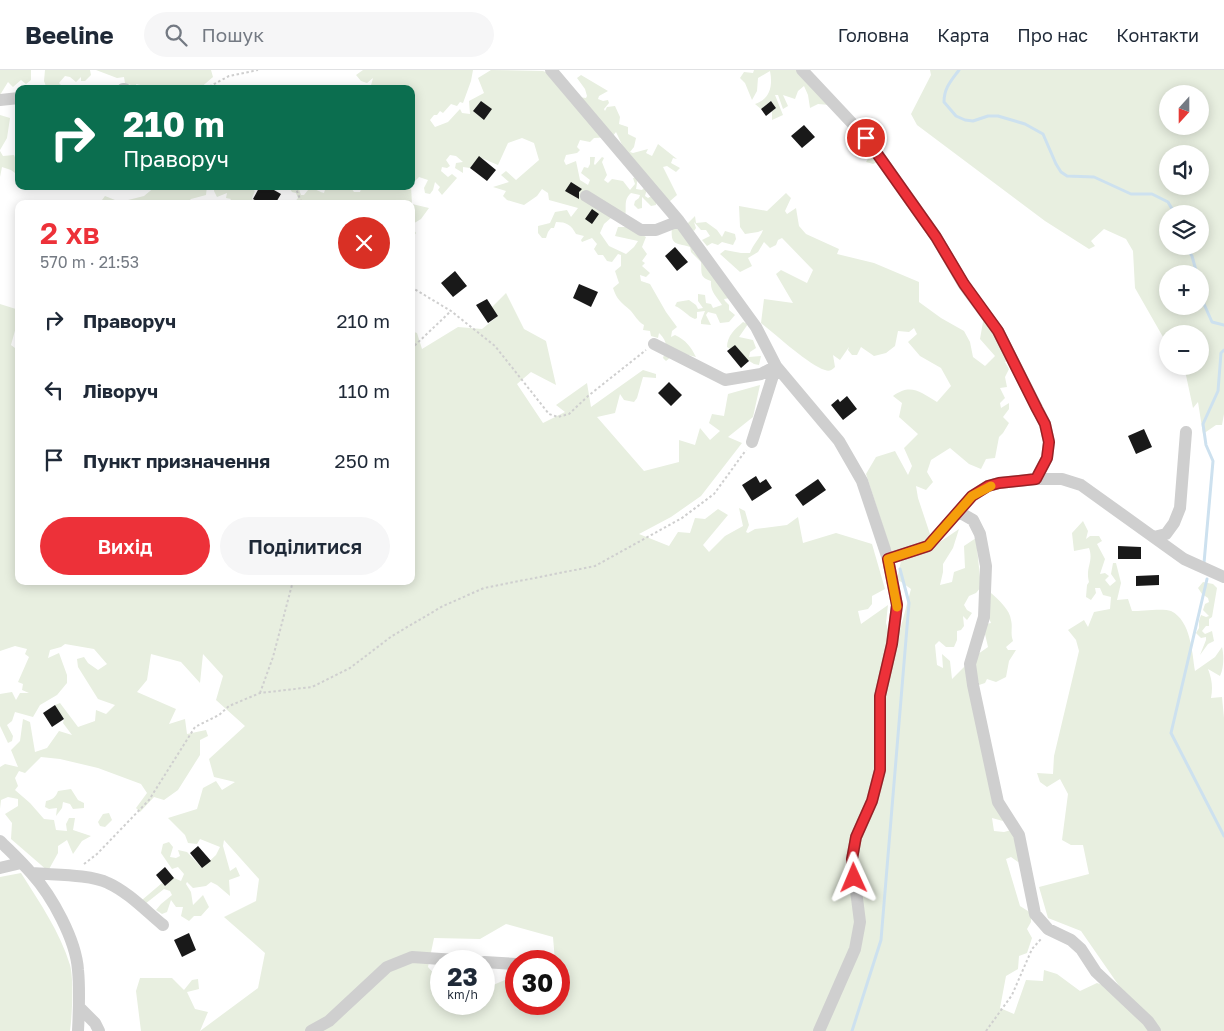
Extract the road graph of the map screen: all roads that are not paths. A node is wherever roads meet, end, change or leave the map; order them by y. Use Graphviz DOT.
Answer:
graph roads {
  1 [pos="551,70"];
  2 [pos="802,70"];
  3 [pos="15,98"];
  4 [pos="0,100"];
  5 [pos="586,196"];
  6 [pos="679,221"];
  7 [pos="654,344"];
  8 [pos="776,366"];
  9 [pos="1186,432"];
  10 [pos="752,442"];
  11 [pos="1036,479"];
  12 [pos="959,512"];
  13 [pos="1154,537"];
  14 [pos="888,559"];
  15 [pos="1224,577"];
  16 [pos="0,841"];
  17 [pos="21,863"];
  18 [pos="0,868"];
  19 [pos="32,873"];
  20 [pos="163,925"];
  21 [pos="430,958"];
  22 [pos="80,1007"];
  23 [pos="78,1031"];
  24 [pos="99,1031"];
  25 [pos="311,1031"];
  26 [pos="819,1031"];
  27 [pos="1156,1031"];
  1 -- 6 [label="street"];
  2 -- 11 [label="street"];
  3 -- 4 [label="street"];
  5 -- 6 [label="street"];
  6 -- 8 [label="street"];
  7 -- 8 [label="street"];
  8 -- 10 [label="street"];
  8 -- 14 [label="street"];
  9 -- 13 [label="street"];
  11 -- 12 [label="street"];
  11 -- 13 [label="street"];
  12 -- 14 [label="street"];
  12 -- 27 [label="street"];
  13 -- 15 [label="street"];
  14 -- 26 [label="street"];
  16 -- 17 [label="street"];
  17 -- 18 [label="street"];
  17 -- 19 [label="street"];
  19 -- 20 [label="street"];
  19 -- 22 [label="street"];
  21 -- 25 [label="street"];
  22 -- 23 [label="street"];
  22 -- 24 [label="street"];
}
